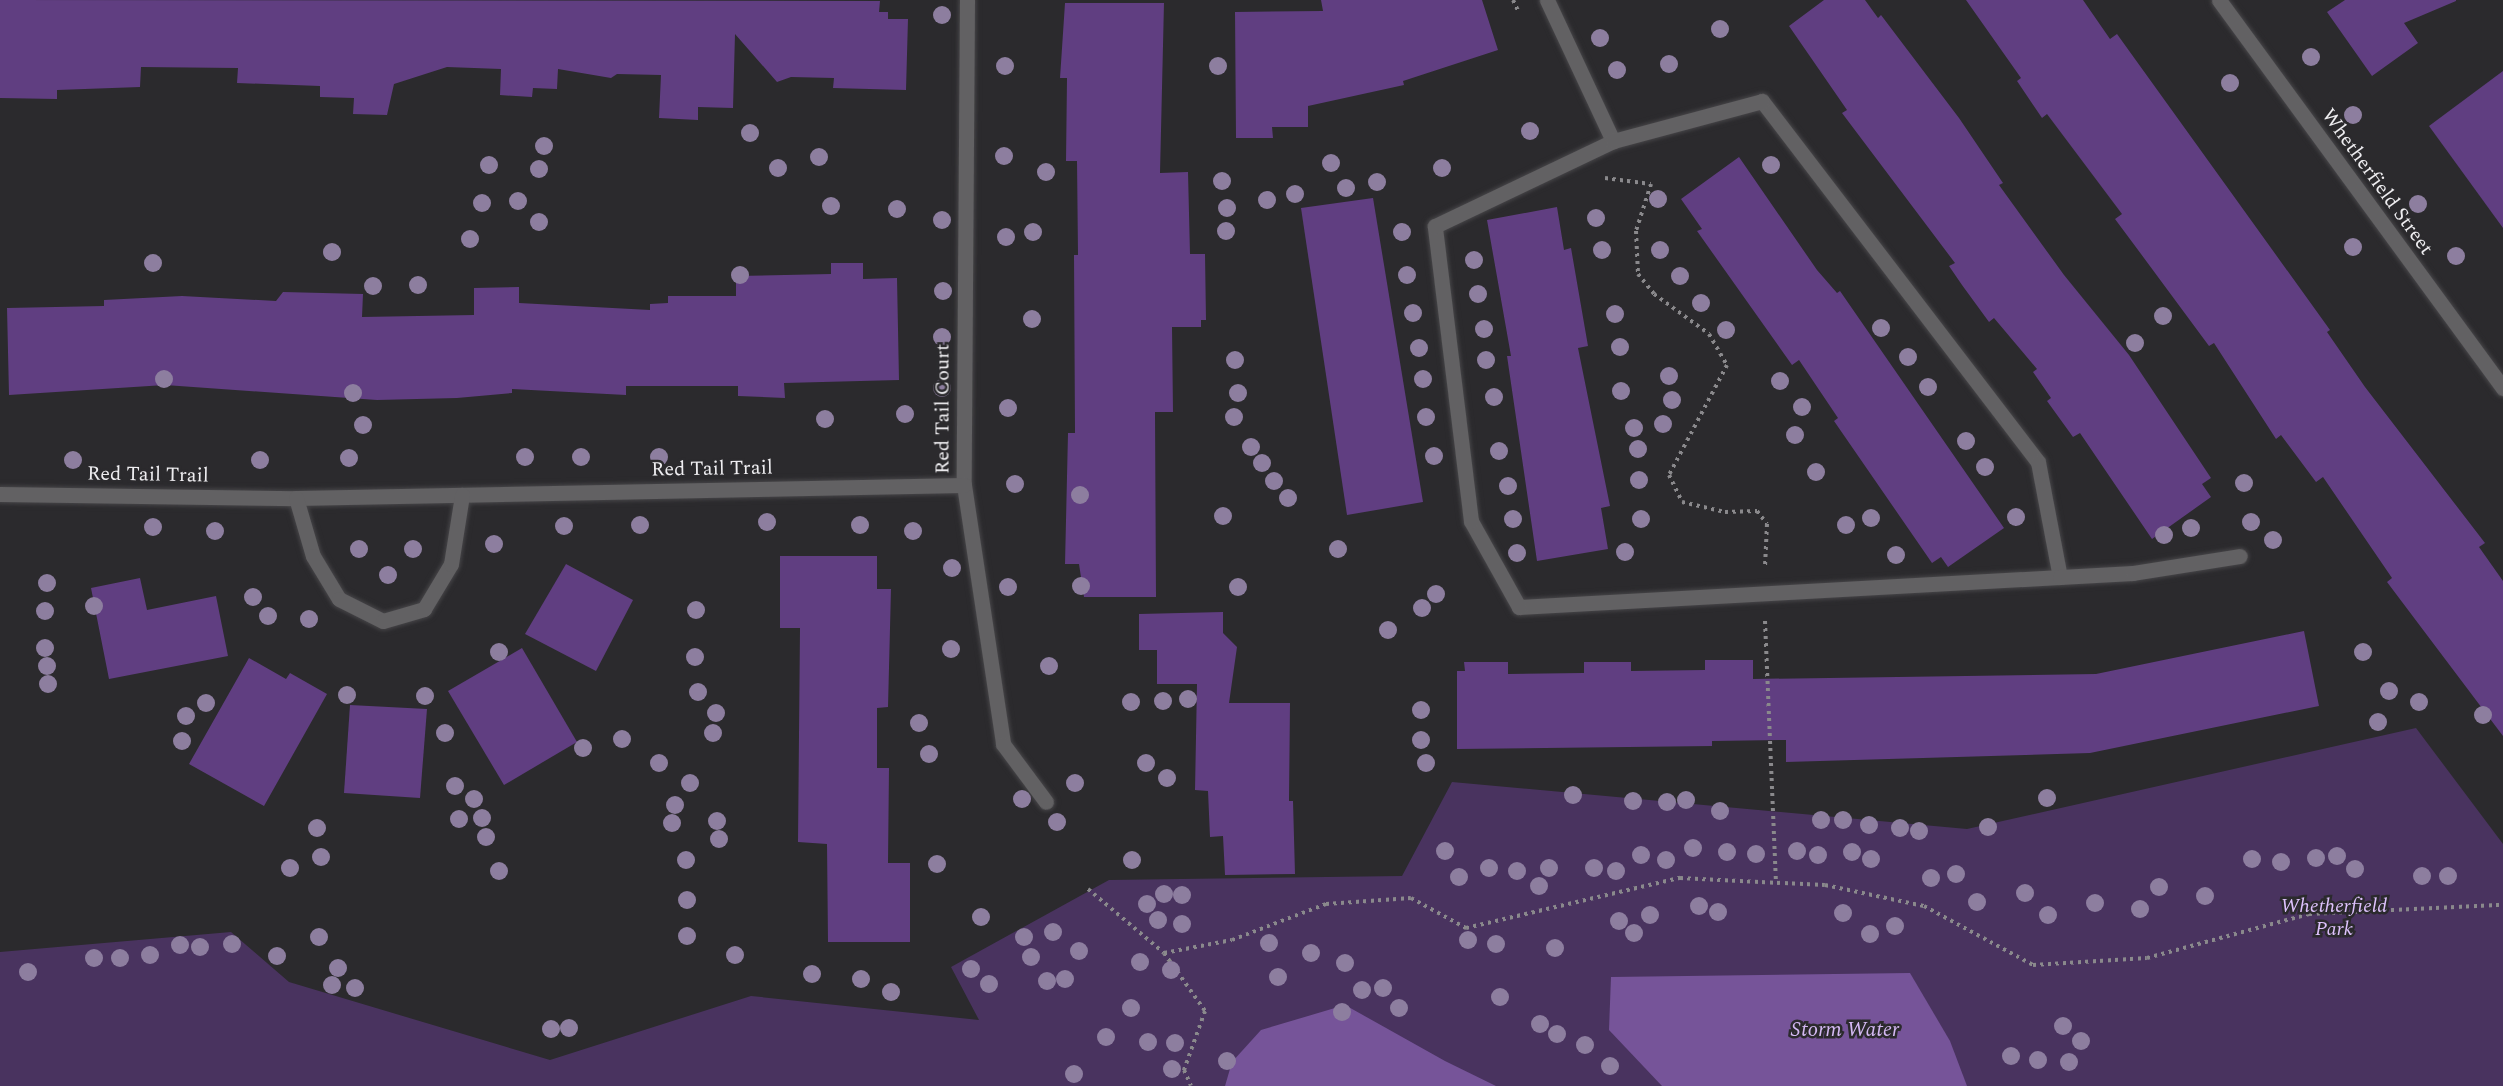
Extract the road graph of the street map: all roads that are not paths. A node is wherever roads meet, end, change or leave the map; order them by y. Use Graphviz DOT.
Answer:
graph roads {
  1 [pos="967,0"];
  2 [pos="1547,0"];
  3 [pos="2219,0"];
  4 [pos="1613,141"];
  5 [pos="2503,388"];
  6 [pos="964,485"];
  7 [pos="0,494"];
  8 [pos="462,495"];
  9 [pos="296,498"];
  10 [pos="2240,556"];
  11 [pos="2060,577"];
  12 [pos="1046,802"];
  1 -- 6 [label="street, Red Tail Court"];
  2 -- 4 [label="street"];
  3 -- 5 [label="street, Whetherfield Street"];
  4 -- 11 [label="street"];
  4 -- 11 [label="street"];
  6 -- 8 [label="street, Red Tail Trail"];
  6 -- 12 [label="street, Red Tail Court"];
  7 -- 9 [label="street, Red Tail Trail"];
  8 -- 9 [label="street, Red Tail Trail"];
  8 -- 9 [label="street"];
  10 -- 11 [label="street"];
}
